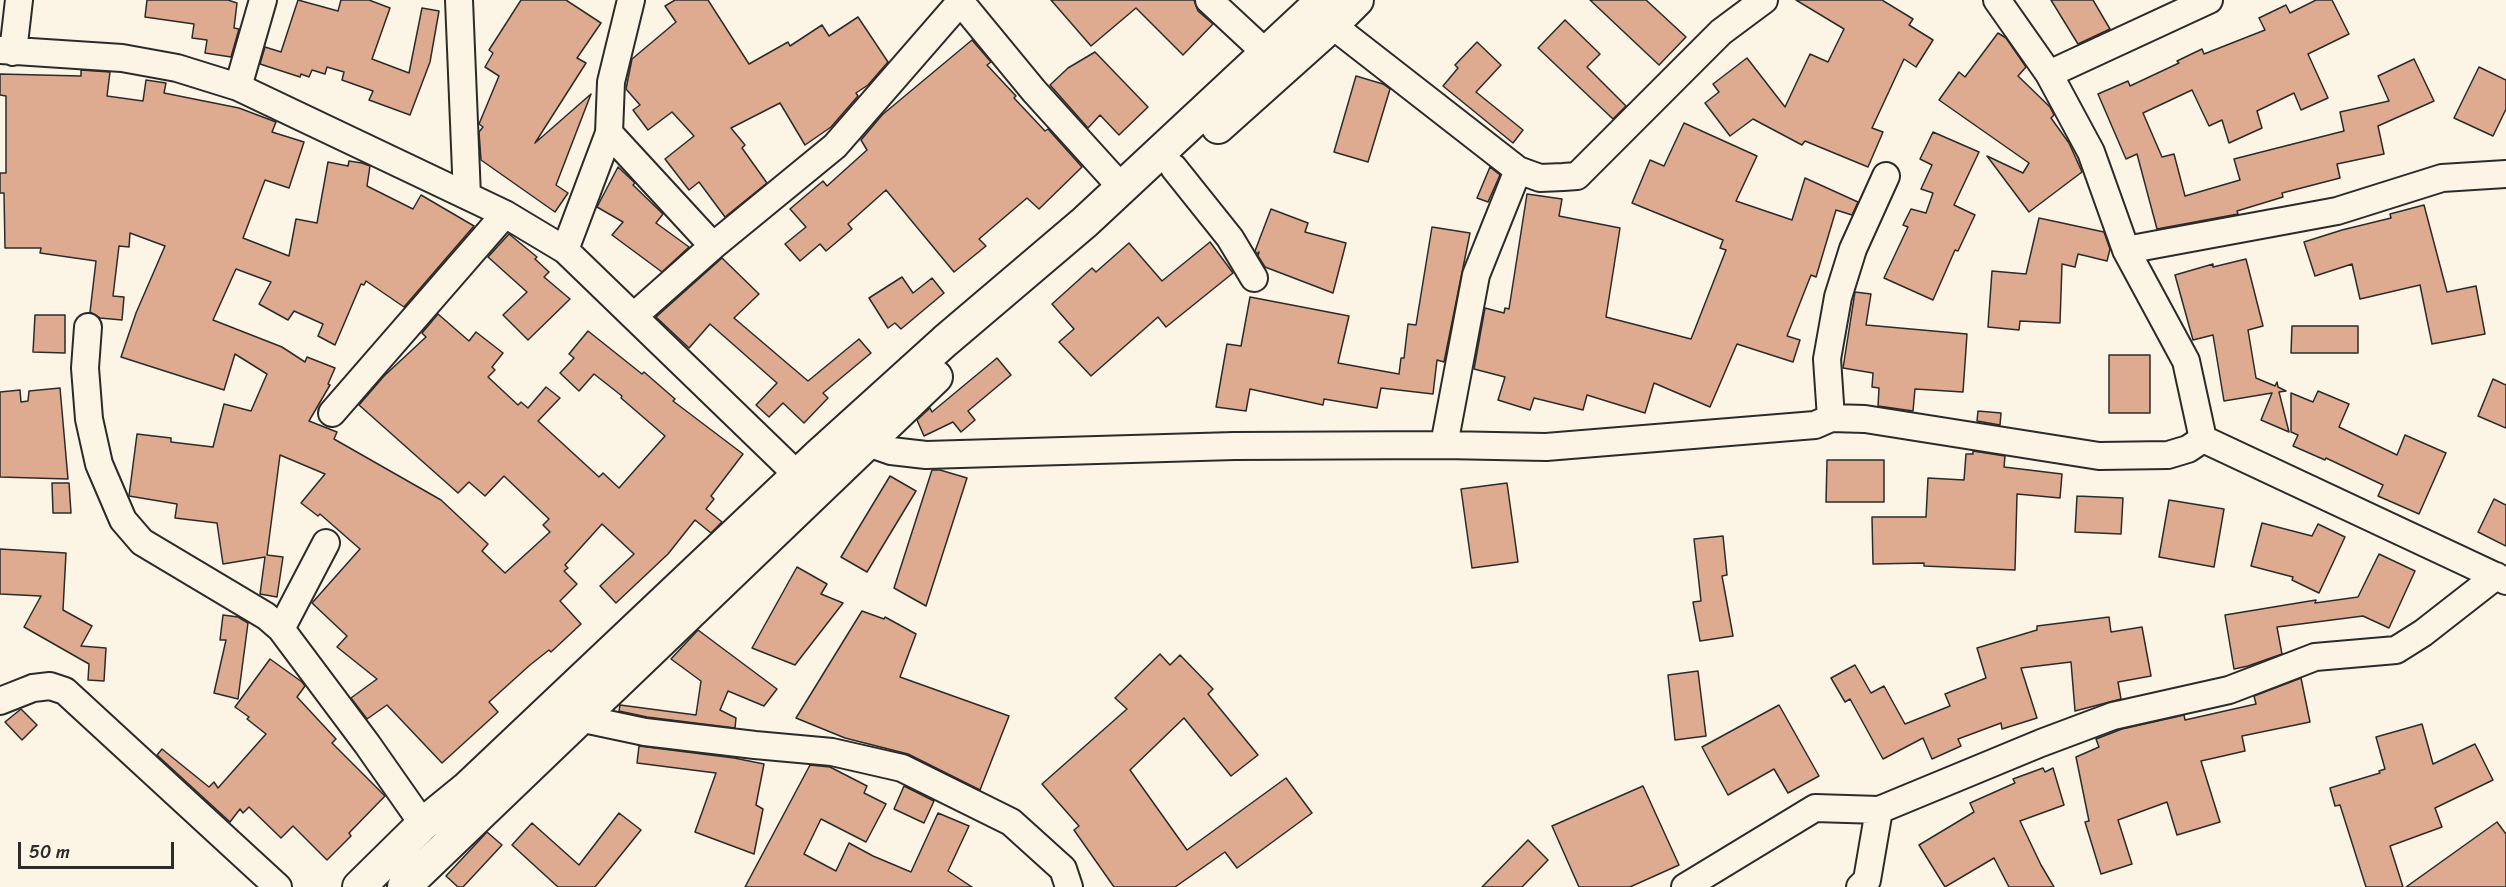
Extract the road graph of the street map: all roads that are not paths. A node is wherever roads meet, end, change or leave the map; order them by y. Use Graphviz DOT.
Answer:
graph roads {
  1 [pos="19,0"];
  2 [pos="263,0"];
  3 [pos="459,0"];
  4 [pos="631,0"];
  5 [pos="1209,0"];
  6 [pos="1357,0"];
  7 [pos="1764,0"];
  8 [pos="1997,0"];
  9 [pos="2209,0"];
  10 [pos="960,1"];
  11 [pos="1327,13"];
  12 [pos="7,51"];
  13 [pos="1266,53"];
  14 [pos="2049,74"];
  15 [pos="238,87"];
  16 [pos="609,133"];
  17 [pos="1174,168"];
  18 [pos="1518,170"];
  19 [pos="2506,174"];
  20 [pos="1886,176"];
  21 [pos="1122,188"];
  22 [pos="467,196"];
  23 [pos="505,214"];
  24 [pos="713,246"];
  25 [pos="565,250"];
  26 [pos="2126,250"];
  27 [pos="1254,278"];
  28 [pos="634,316"];
  29 [pos="88,327"];
  30 [pos="332,414"];
  31 [pos="1832,418"];
  32 [pos="2204,438"];
  33 [pos="868,444"];
  34 [pos="1444,445"];
  35 [pos="806,483"];
  36 [pos="326,543"];
  37 [pos="2501,578"];
  38 [pos="281,629"];
  39 [pos="0,701"];
  40 [pos="579,718"];
  41 [pos="1879,810"];
  42 [pos="423,824"];
  43 [pos="278,887"];
  44 [pos="359,887"];
  45 [pos="404,887"];
  46 [pos="1069,887"];
  47 [pos="1685,887"];
  48 [pos="1860,887"];
  1 -- 12 [label="street"];
  2 -- 15 [label="street"];
  3 -- 22 [label="street"];
  4 -- 16 [label="street"];
  5 -- 13 [label="street"];
  6 -- 11 [label="main road"];
  7 -- 18 [label="street"];
  8 -- 14 [label="street"];
  9 -- 14 [label="street"];
  10 -- 21 [label="street"];
  10 -- 24 [label="street"];
  11 -- 13 [label="main road"];
  11 -- 17 [label="main road"];
  11 -- 18 [label="street"];
  12 -- 15 [label="street"];
  13 -- 21 [label="main road"];
  14 -- 26 [label="street"];
  15 -- 22 [label="street"];
  16 -- 24 [label="street"];
  16 -- 25 [label="street"];
  17 -- 27 [label="street"];
  17 -- 33 [label="main road"];
  18 -- 34 [label="street"];
  19 -- 26 [label="street"];
  20 -- 31 [label="street"];
  21 -- 35 [label="main road"];
  22 -- 23 [label="street"];
  23 -- 25 [label="street"];
  23 -- 30 [label="street"];
  24 -- 28 [label="street"];
  25 -- 28 [label="street"];
  26 -- 32 [label="street"];
  28 -- 35 [label="street"];
  29 -- 38 [label="street"];
  31 -- 32 [label="street"];
  31 -- 34 [label="street"];
  32 -- 37 [label="street"];
  33 -- 34 [label="street"];
  33 -- 35 [label="main road"];
  35 -- 40 [label="main road"];
  35 -- 42 [label="main road"];
  36 -- 38 [label="street"];
  37 -- 41 [label="street"];
  38 -- 42 [label="street"];
  39 -- 43 [label="street"];
  40 -- 45 [label="main road"];
  40 -- 46 [label="street"];
  41 -- 47 [label="street"];
  41 -- 48 [label="street"];
  42 -- 44 [label="main road"];
}
